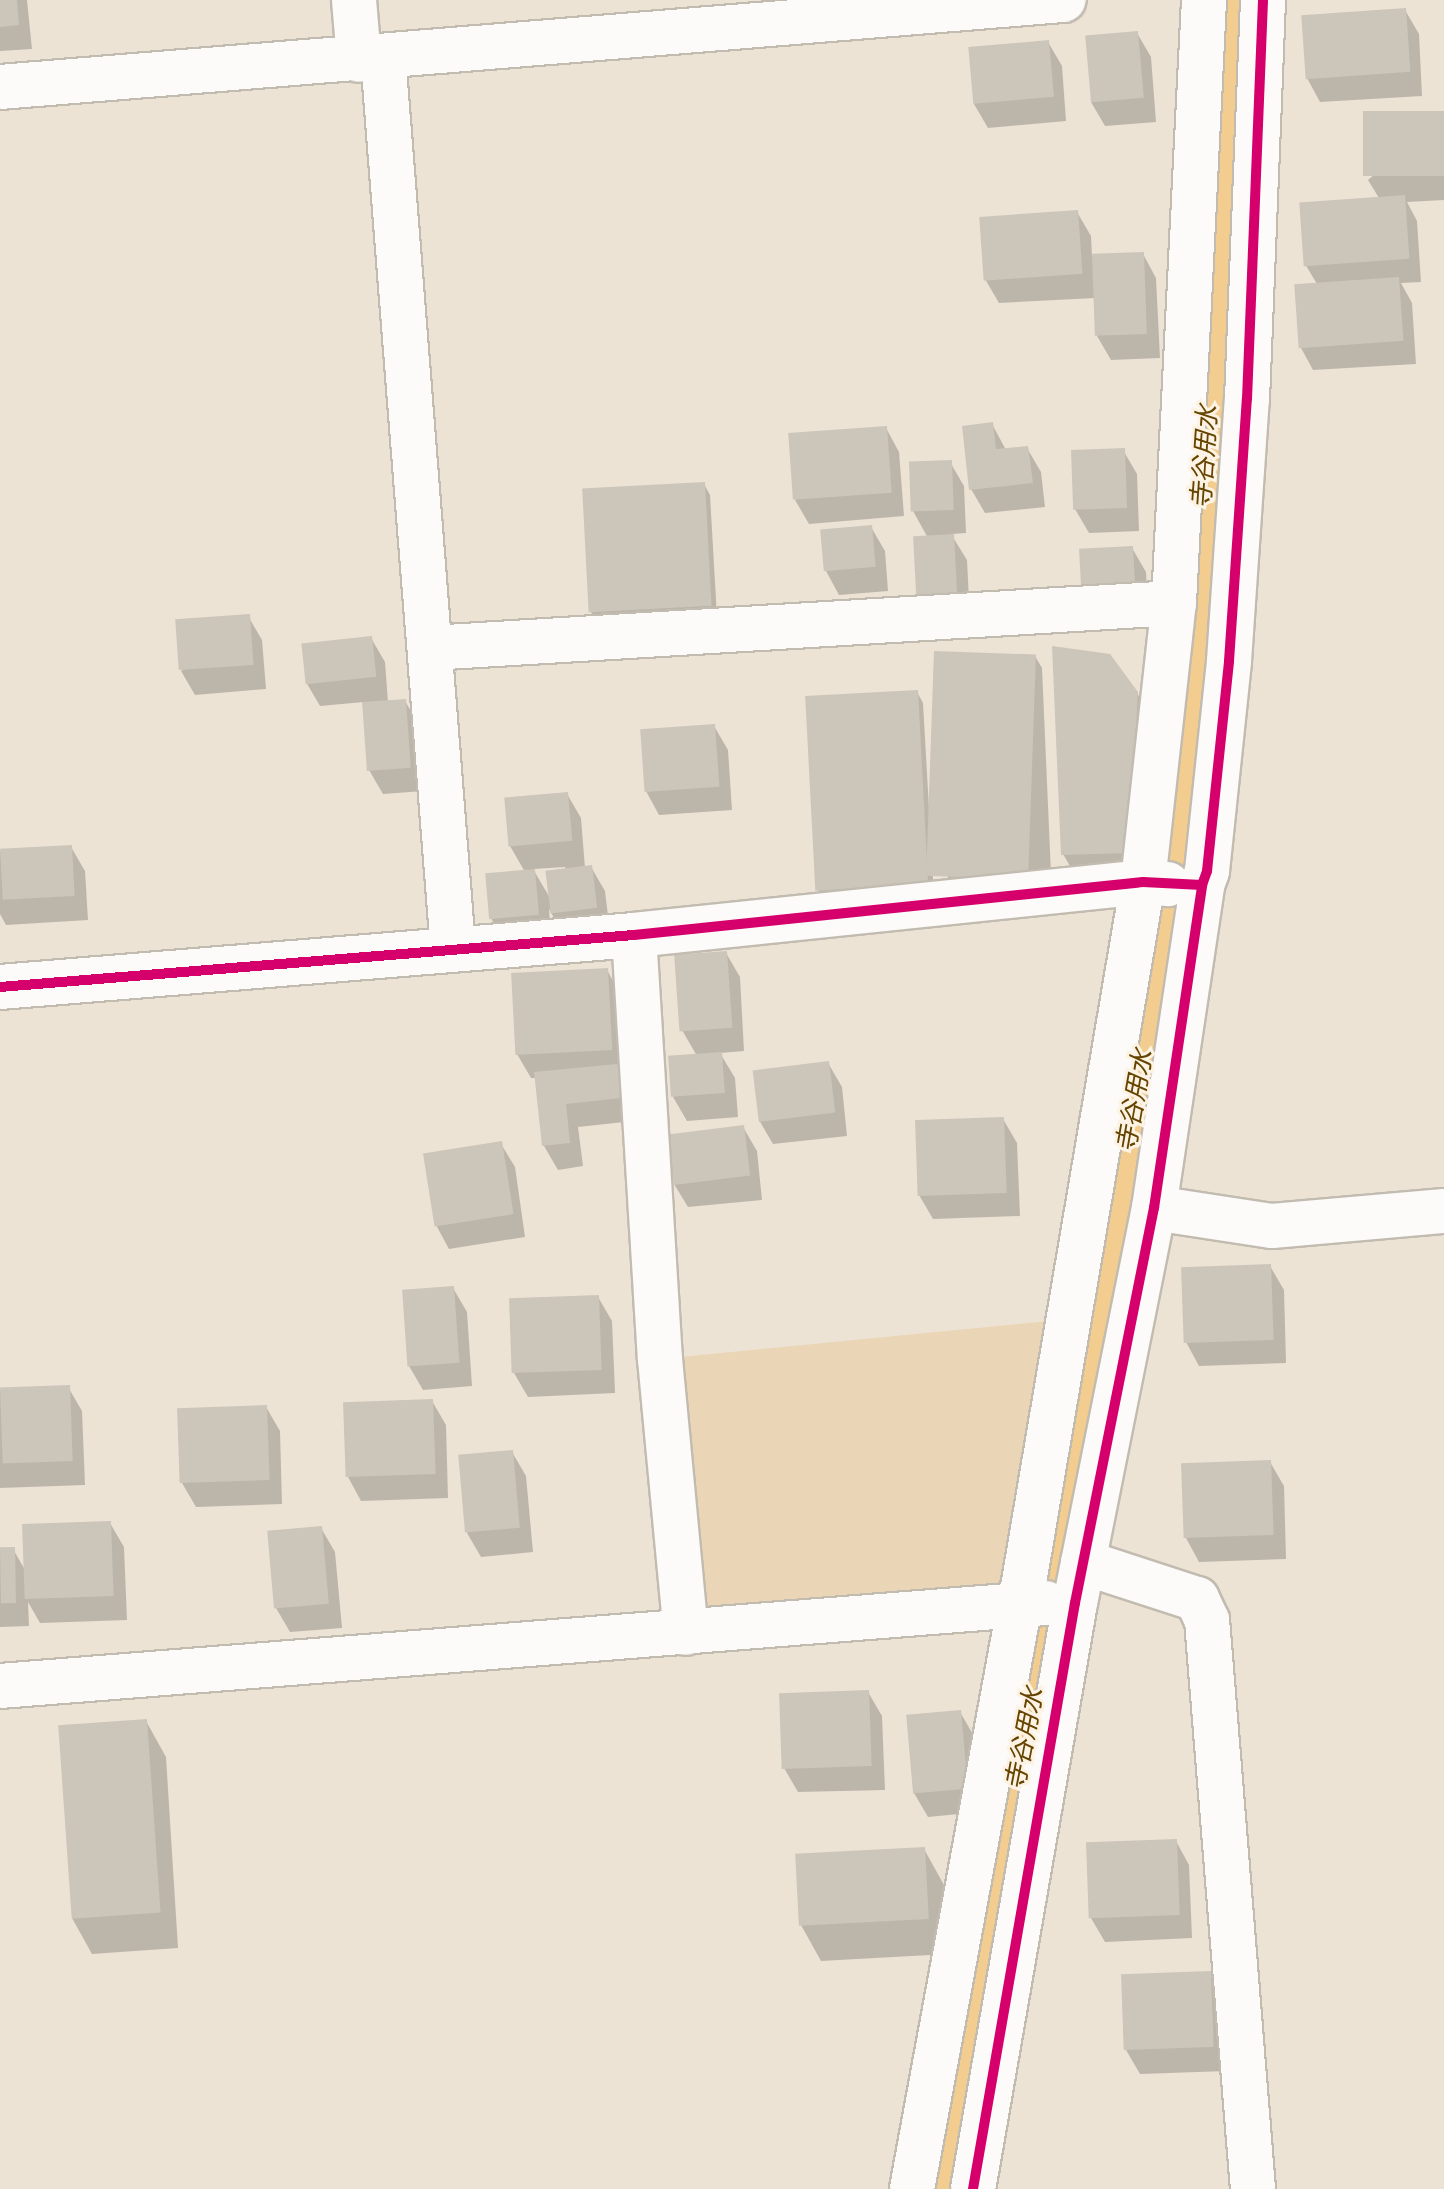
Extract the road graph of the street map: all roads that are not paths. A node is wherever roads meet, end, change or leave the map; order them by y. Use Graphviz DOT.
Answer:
graph roads {
  1 [pos="354,0"];
  2 [pos="1063,0"];
  3 [pos="1204,0"];
  4 [pos="1263,0"];
  5 [pos="371,58"];
  6 [pos="0,87"];
  7 [pos="1174,603"];
  8 [pos="430,648"];
  9 [pos="1172,884"];
  10 [pos="634,935"];
  11 [pos="453,948"];
  12 [pos="0,987"];
  13 [pos="1154,1208"];
  14 [pos="1444,1211"];
  15 [pos="1077,1589"];
  16 [pos="1022,1604"];
  17 [pos="686,1633"];
  18 [pos="0,1686"];
  19 [pos="912,2189"];
  20 [pos="973,2189"];
  21 [pos="1253,2189"];
  1 -- 5 [label="street"];
  2 -- 5 [label="street"];
  3 -- 7 [label="street"];
  4 -- 9 [label="street"];
  5 -- 6 [label="street"];
  5 -- 8 [label="street"];
  7 -- 8 [label="street"];
  7 -- 9 [label="street"];
  8 -- 11 [label="street"];
  9 -- 10 [label="street"];
  9 -- 13 [label="street"];
  9 -- 16 [label="street"];
  10 -- 11 [label="street"];
  10 -- 17 [label="street"];
  11 -- 12 [label="street"];
  13 -- 14 [label="street"];
  13 -- 15 [label="street"];
  15 -- 16 [label="street"];
  15 -- 20 [label="street"];
  15 -- 21 [label="street"];
  16 -- 17 [label="street"];
  16 -- 19 [label="street"];
  17 -- 18 [label="street"];
}
